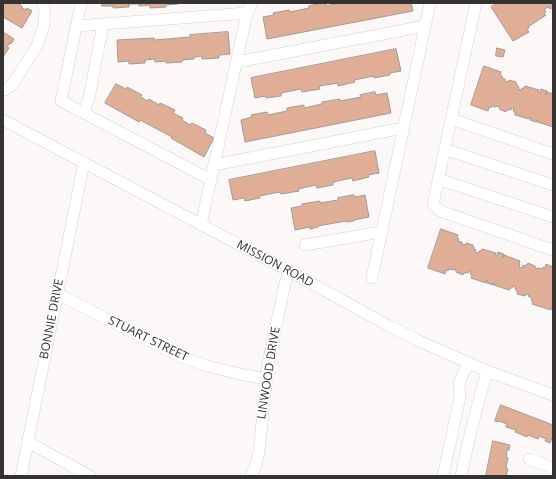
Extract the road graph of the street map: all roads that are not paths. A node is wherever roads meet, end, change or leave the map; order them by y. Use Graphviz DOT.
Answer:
graph roads {
  1 [pos="42,3"];
  2 [pos="81,3"];
  3 [pos="430,3"];
  4 [pos="476,3"];
  5 [pos="249,8"];
  6 [pos="103,24"];
  7 [pos="76,26"];
  8 [pos="425,26"];
  9 [pos="237,62"];
  10 [pos="3,89"];
  11 [pos="84,113"];
  12 [pos="3,120"];
  13 [pos="451,120"];
  14 [pos="403,128"];
  15 [pos="444,149"];
  16 [pos="553,154"];
  17 [pos="84,162"];
  18 [pos="214,165"];
  19 [pos="438,179"];
  20 [pos="211,180"];
  21 [pos="553,185"];
  22 [pos="553,217"];
  23 [pos="201,225"];
  24 [pos="381,232"];
  25 [pos="305,245"];
  26 [pos="553,250"];
  27 [pos="289,271"];
  28 [pos="372,278"];
  29 [pos="58,294"];
  30 [pos="468,363"];
  31 [pos="487,371"];
  32 [pos="267,379"];
  33 [pos="553,395"];
  34 [pos="28,442"];
  35 [pos="529,459"];
  36 [pos="553,468"];
  37 [pos="21,476"];
  38 [pos="90,476"];
  39 [pos="251,476"];
  40 [pos="443,476"];
  41 [pos="461,476"];
  1 -- 10 [label="street"];
  2 -- 7 [label="street"];
  3 -- 8 [label="street"];
  4 -- 13 [label="street"];
  5 -- 6 [label="street"];
  5 -- 9 [label="street"];
  6 -- 7 [label="street"];
  6 -- 11 [label="street"];
  7 -- 11 [label="street"];
  8 -- 9 [label="street"];
  8 -- 14 [label="street"];
  9 -- 18 [label="street"];
  11 -- 20 [label="street"];
  12 -- 17 [label="street, MISSION ROAD"];
  13 -- 15 [label="street"];
  13 -- 16 [label="street"];
  14 -- 18 [label="street"];
  14 -- 24 [label="street"];
  15 -- 19 [label="street"];
  15 -- 21 [label="street"];
  17 -- 23 [label="street, MISSION ROAD"];
  17 -- 29 [label="street, BONNIE DRIVE"];
  18 -- 20 [label="street"];
  19 -- 22 [label="street"];
  19 -- 26 [label="street"];
  20 -- 23 [label="street"];
  23 -- 27 [label="street, MISSION ROAD"];
  24 -- 25 [label="street"];
  24 -- 28 [label="street"];
  27 -- 30 [label="street, MISSION ROAD"];
  27 -- 32 [label="street, LINWOOD DRIVE"];
  29 -- 32 [label="street, STUART STREET"];
  29 -- 34 [label="street, BONNIE DRIVE"];
  30 -- 31 [label="street, MISSION ROAD"];
  30 -- 40 [label="street"];
  31 -- 33 [label="street, MISSION ROAD"];
  31 -- 41 [label="street"];
  32 -- 39 [label="street, LINWOOD DRIVE"];
  34 -- 37 [label="street, BONNIE DRIVE"];
  34 -- 38 [label="street"];
  35 -- 36 [label="street"];
}
